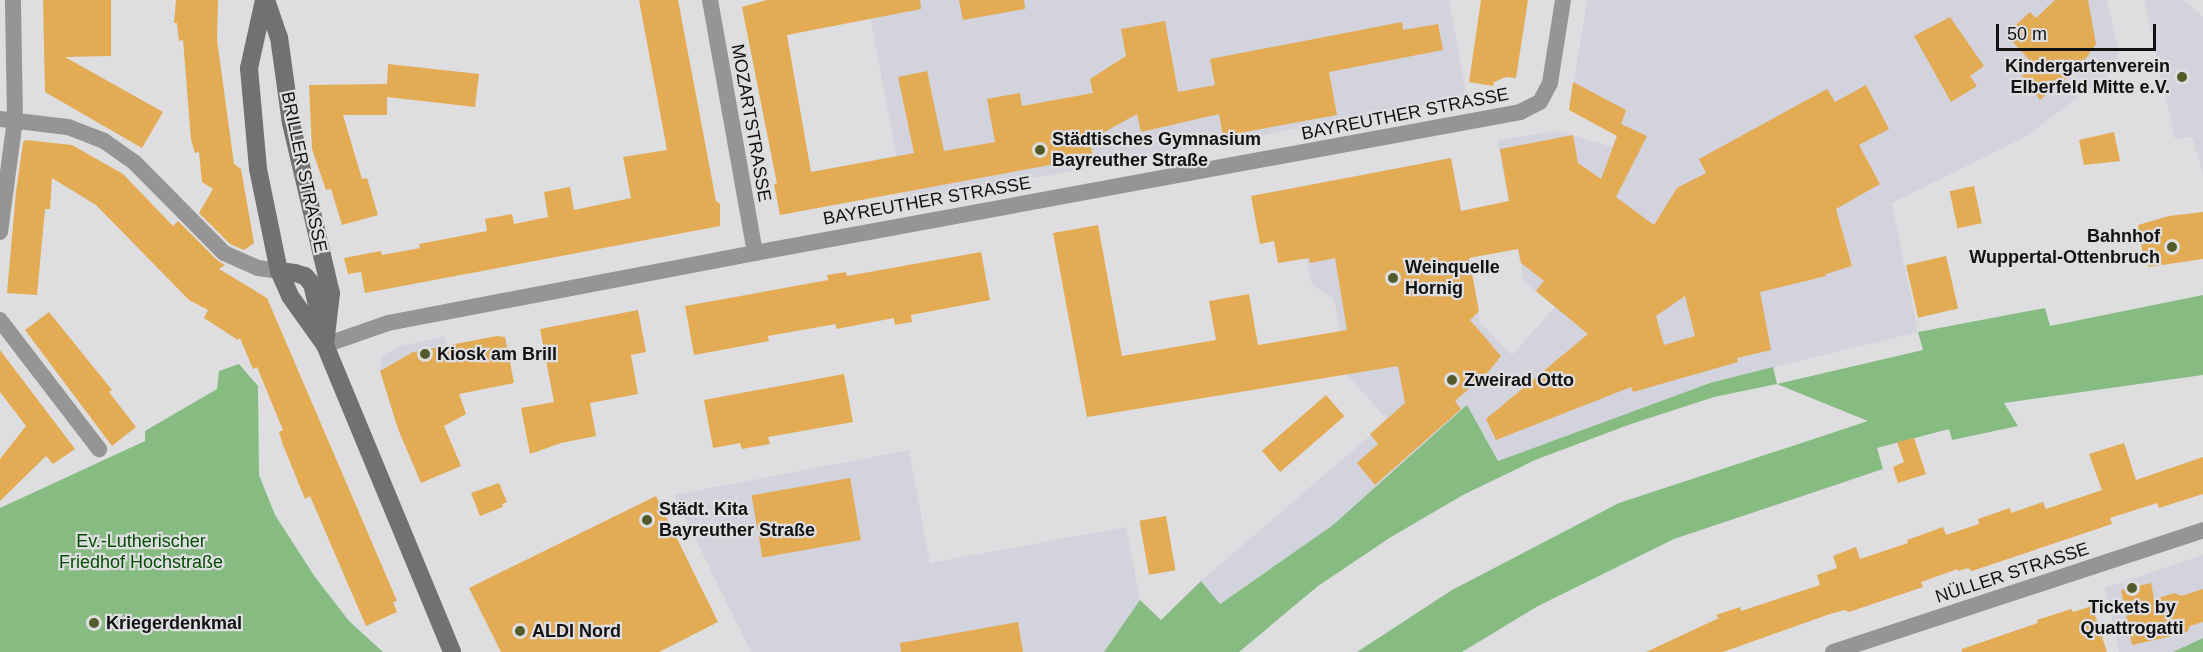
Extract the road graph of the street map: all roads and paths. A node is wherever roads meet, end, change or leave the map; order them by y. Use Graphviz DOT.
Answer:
graph roads {
  1 [pos="13,0"];
  2 [pos="265,0"];
  3 [pos="710,0"];
  4 [pos="1563,0"];
  5 [pos="7,120"];
  6 [pos="0,232"];
  7 [pos="754,253"];
  8 [pos="279,271"];
  9 [pos="0,320"];
  10 [pos="325,345"];
  11 [pos="99,449"];
  12 [pos="2203,530"];
  13 [pos="446,633"];
  14 [pos="452,652"];
  15 [pos="458,652"];
  16 [pos="1833,652"];
  1 -- 5 [label="street"];
  2 -- 8 [label="main road, BRILLER STRASSE"];
  2 -- 10 [label="main road, BRILLER STRASSE"];
  3 -- 7 [label="street, MOZARTSTRASSE"];
  4 -- 7 [label="street, BAYREUTHER STRASSE"];
  5 -- 6 [label="street"];
  5 -- 8 [label="street"];
  7 -- 10 [label="street, BAYREUTHER STRASSE"];
  8 -- 10 [label="main road, BRILLER STRASSE"];
  8 -- 10 [label="main road"];
  9 -- 11 [label="street"];
  10 -- 13 [label="main road, BRILLER STRASSE"];
  12 -- 16 [label="street, NÜLLER STRASSE"];
  13 -- 14 [label="main road, BRILLER STRASSE"];
  13 -- 15 [label="main road, BRILLER STRASSE"];
}
